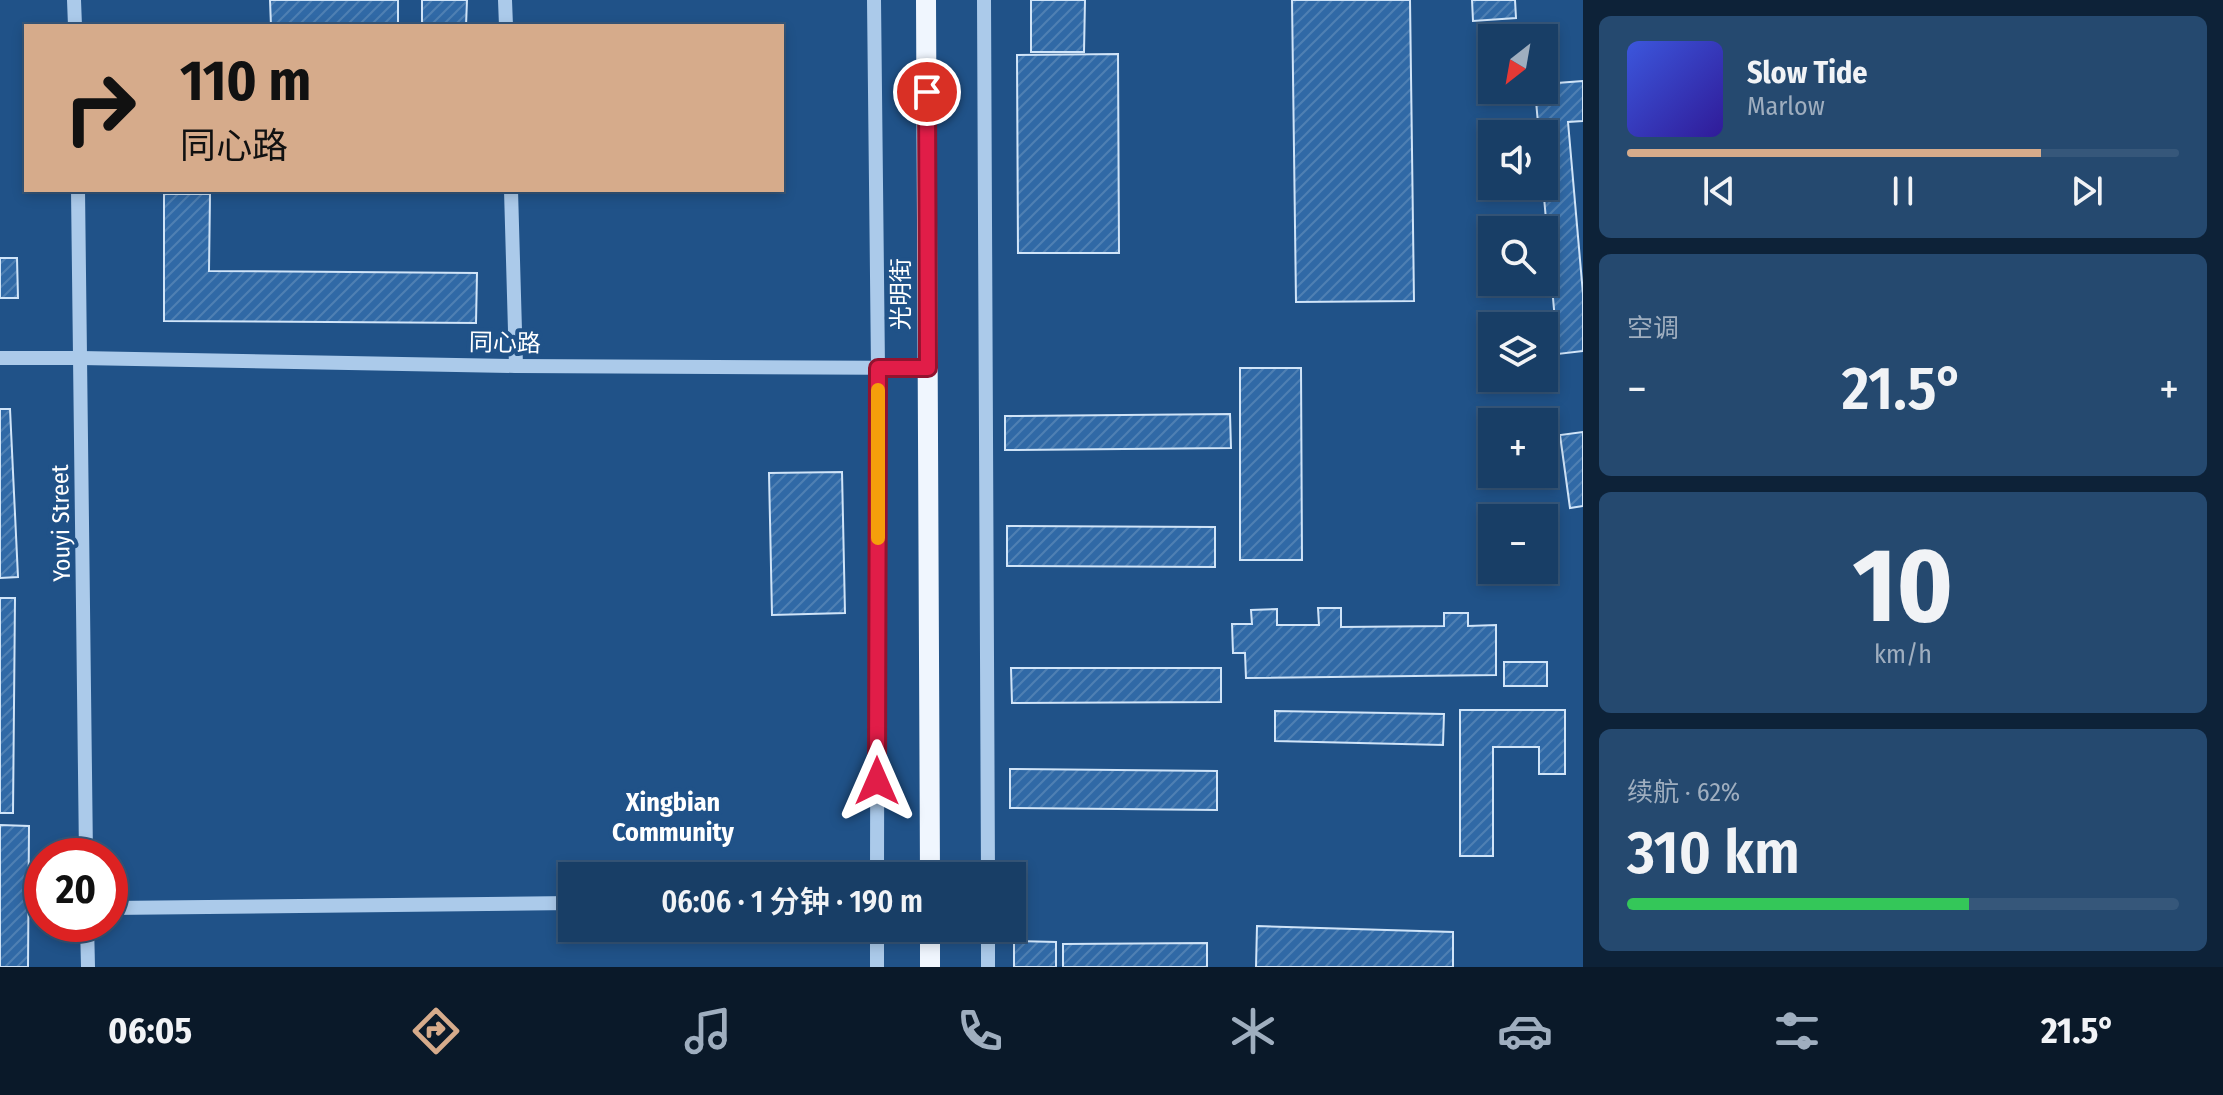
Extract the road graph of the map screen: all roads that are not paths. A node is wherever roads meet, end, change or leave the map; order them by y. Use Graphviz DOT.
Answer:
graph roads {
  1 [pos="74,0"];
  2 [pos="505,0"];
  3 [pos="874,0"];
  4 [pos="926,0"];
  5 [pos="984,0"];
  6 [pos="75,24"];
  7 [pos="506,24"];
  8 [pos="78,192"];
  9 [pos="511,192"];
  10 [pos="0,358"];
  11 [pos="81,358"];
  12 [pos="516,366"];
  13 [pos="878,368"];
  14 [pos="928,368"];
  15 [pos="86,838"];
  16 [pos="877,862"];
  17 [pos="930,862"];
  18 [pos="988,862"];
  19 [pos="558,903"];
  20 [pos="128,908"];
  21 [pos="87,942"];
  22 [pos="877,942"];
  23 [pos="930,942"];
  24 [pos="988,942"];
  25 [pos="88,967"];
  26 [pos="877,967"];
  27 [pos="930,967"];
  28 [pos="988,967"];
  1 -- 6 [label="street"];
  2 -- 7 [label="street"];
  3 -- 13 [label="street"];
  4 -- 14 [label="main road, 光明街"];
  5 -- 18 [label="street"];
  8 -- 11 [label="street, Youyi Street"];
  9 -- 12 [label="street"];
  10 -- 11 [label="street, 同心路"];
  11 -- 12 [label="street, 同心路"];
  11 -- 15 [label="street, Youyi Street"];
  12 -- 13 [label="street, 同心路"];
  13 -- 14 [label="street, 同心路"];
  13 -- 16 [label="street"];
  14 -- 17 [label="main road, 光明街"];
  19 -- 20 [label="street"];
  21 -- 25 [label="street"];
  22 -- 26 [label="street"];
  23 -- 27 [label="main road"];
  24 -- 28 [label="street"];
}
